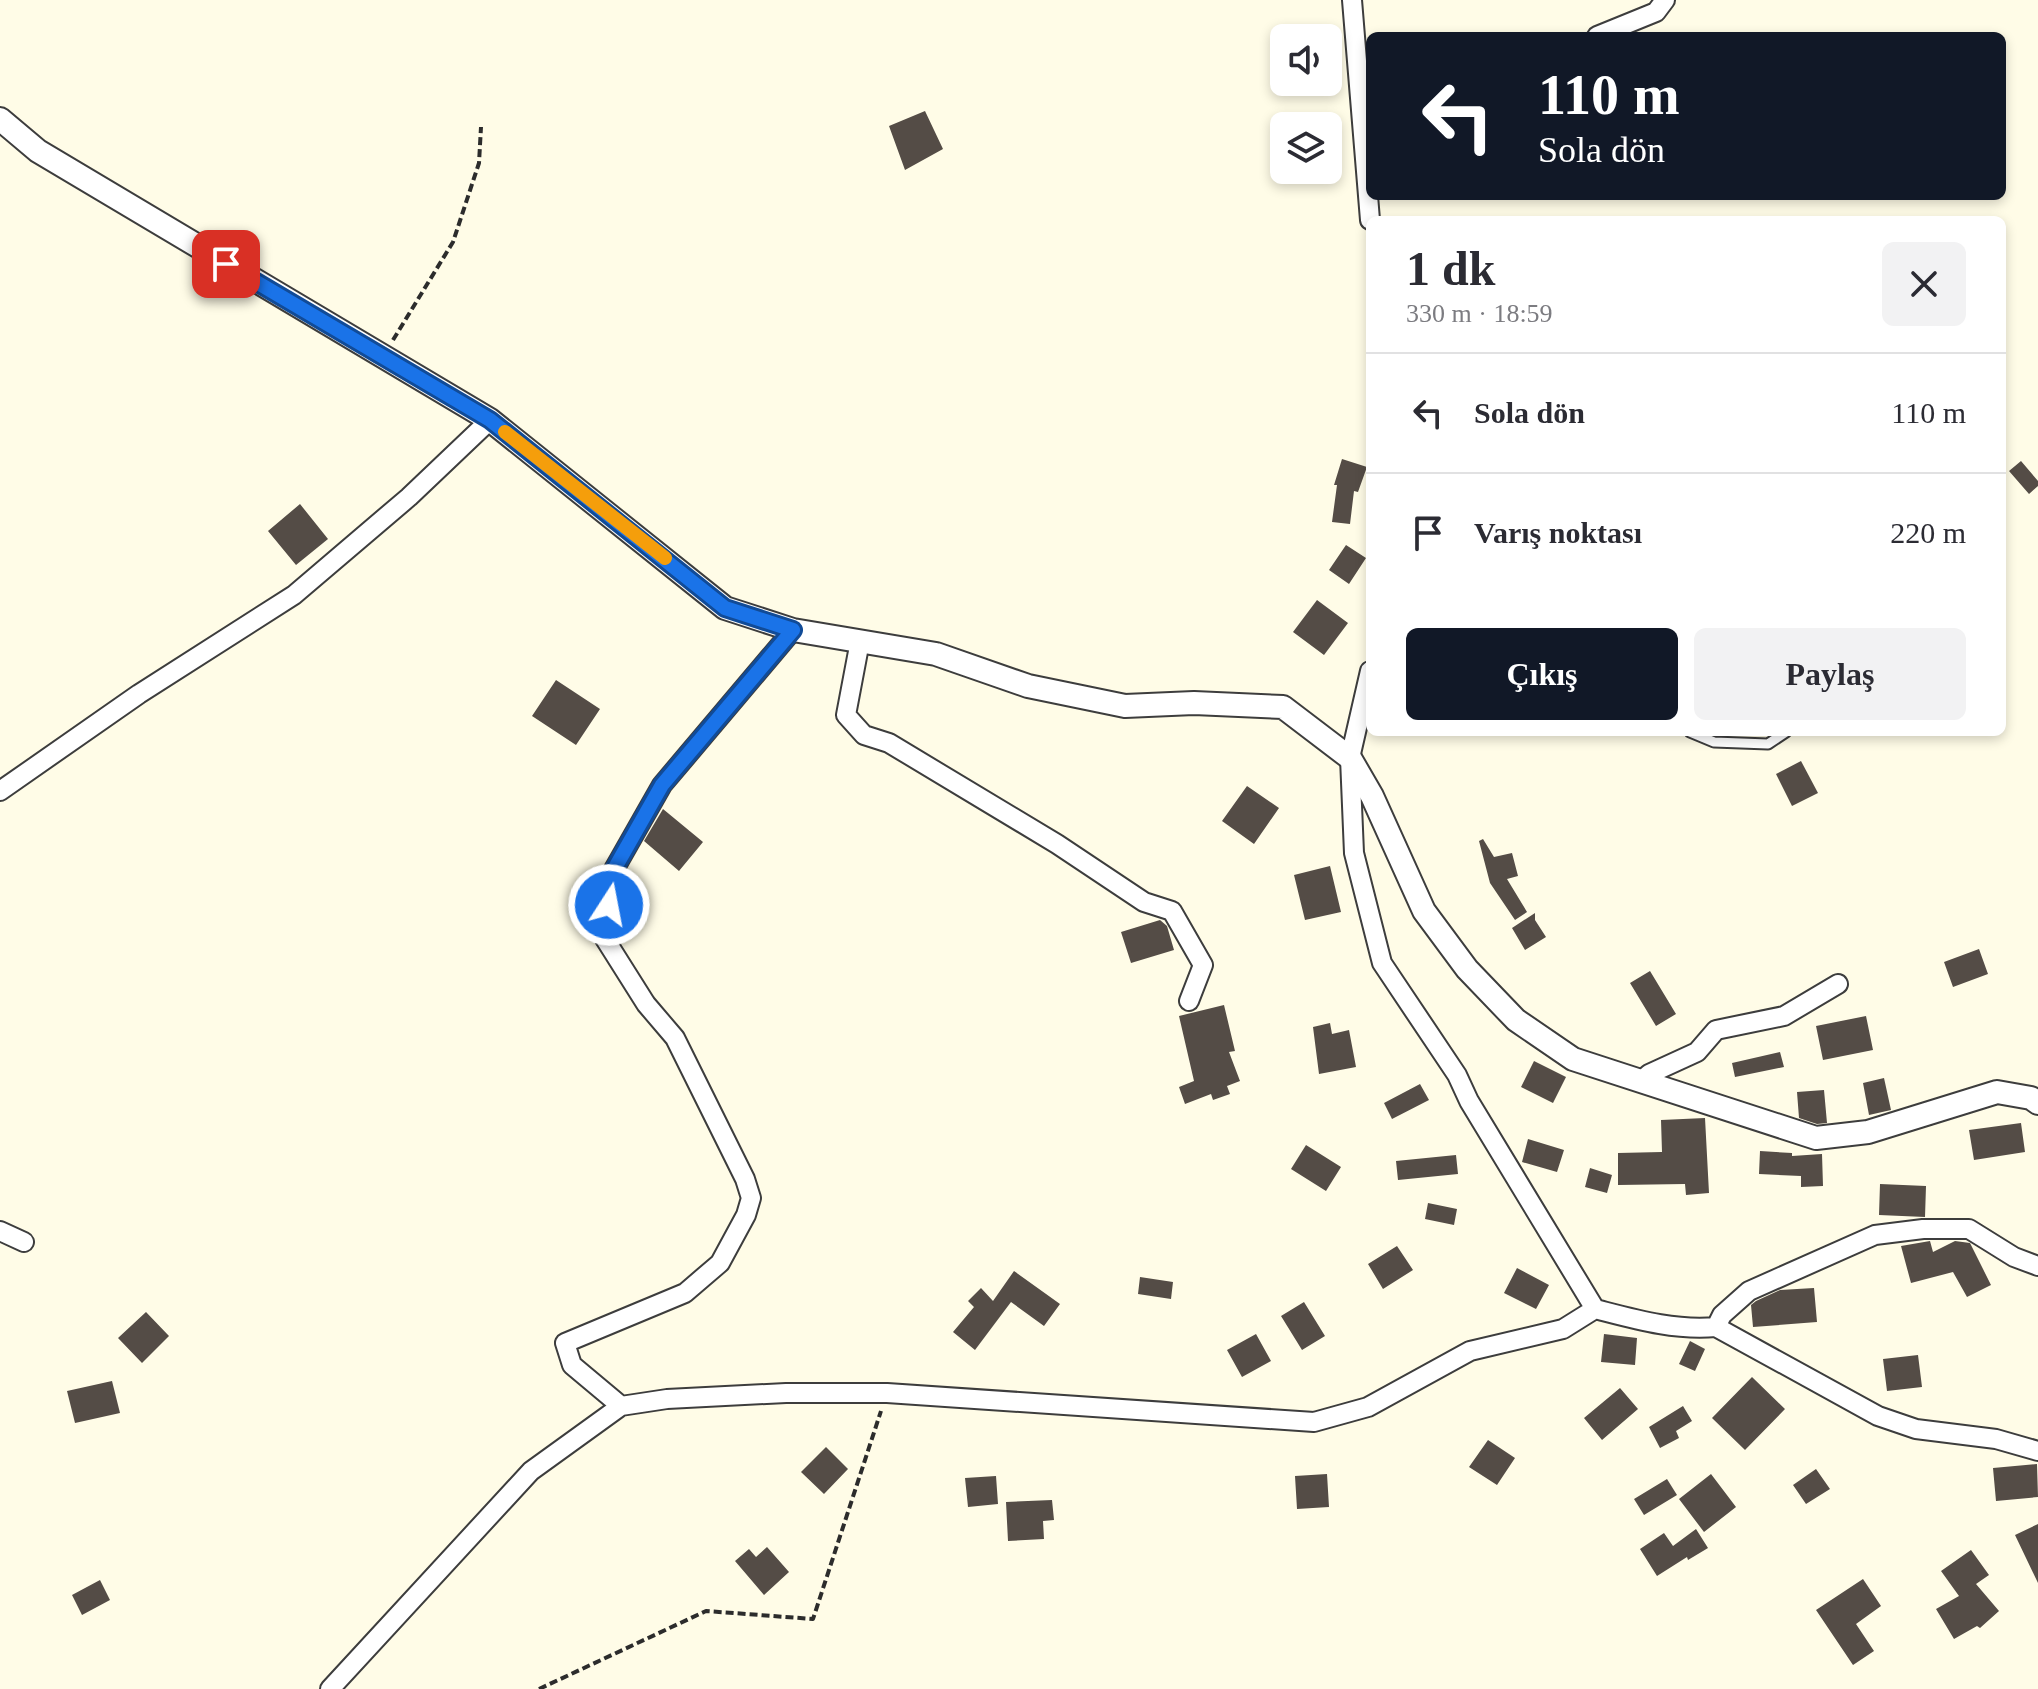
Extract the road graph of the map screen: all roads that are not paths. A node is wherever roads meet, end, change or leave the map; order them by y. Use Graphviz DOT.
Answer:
graph roads {
  1 [pos="1352,0"];
  2 [pos="1665,0"];
  3 [pos="1607,32"];
  4 [pos="0,119"];
  5 [pos="1366,129"];
  6 [pos="490,420"];
  7 [pos="793,630"];
  8 [pos="860,641"];
  9 [pos="1366,688"];
  10 [pos="1700,736"];
  11 [pos="1780,736"];
  12 [pos="1350,758"];
  13 [pos="0,791"];
  14 [pos="1838,984"];
  15 [pos="1189,1001"];
  16 [pos="1641,1081"];
  17 [pos="2038,1103"];
  18 [pos="0,1231"];
  19 [pos="24,1242"];
  20 [pos="2038,1266"];
  21 [pos="1595,1309"];
  22 [pos="1716,1327"];
  23 [pos="621,1406"];
  24 [pos="2038,1451"];
  25 [pos="330,1689"];
  1 -- 5 [label="street"];
  2 -- 3 [label="street"];
  4 -- 6 [label="street"];
  6 -- 7 [label="street"];
  6 -- 13 [label="street"];
  7 -- 8 [label="street"];
  7 -- 23 [label="street"];
  8 -- 12 [label="street"];
  8 -- 15 [label="street"];
  9 -- 12 [label="street"];
  10 -- 11 [label="lane"];
  12 -- 16 [label="street"];
  12 -- 21 [label="street"];
  14 -- 16 [label="street"];
  16 -- 17 [label="street"];
  18 -- 19 [label="street"];
  20 -- 22 [label="street"];
  21 -- 22 [label="street"];
  21 -- 23 [label="street"];
  22 -- 24 [label="street"];
  23 -- 25 [label="street"];
}
